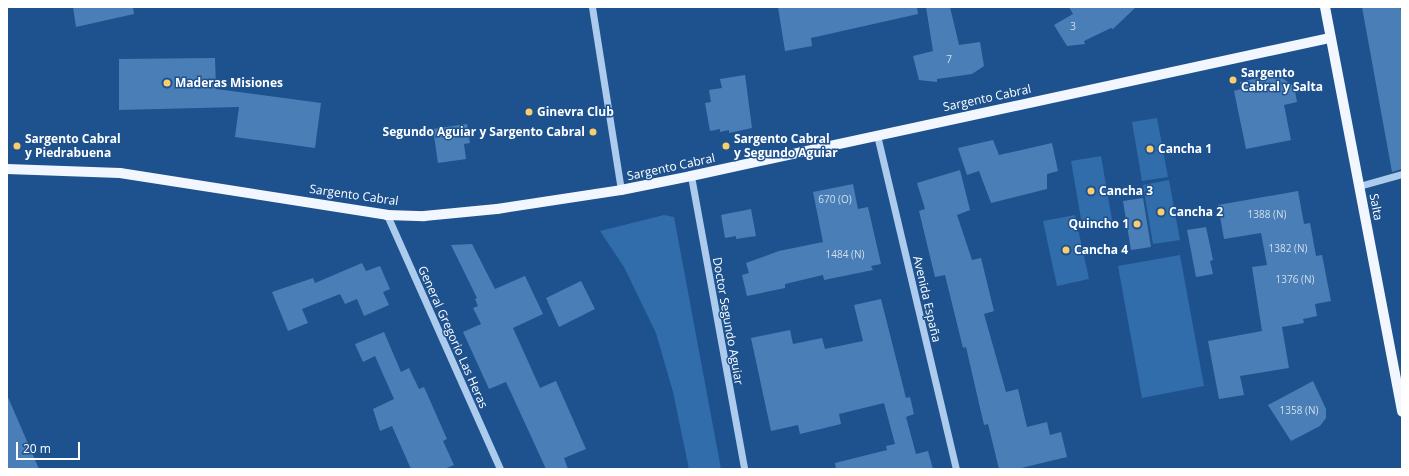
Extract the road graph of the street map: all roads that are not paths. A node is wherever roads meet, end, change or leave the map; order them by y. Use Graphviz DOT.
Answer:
graph roads {
  1 [pos="592,7"];
  2 [pos="1325,7"];
  3 [pos="1330,38"];
  4 [pos="877,135"];
  5 [pos="7,169"];
  6 [pos="1402,174"];
  7 [pos="691,176"];
  8 [pos="1359,186"];
  9 [pos="621,190"];
  10 [pos="387,215"];
  11 [pos="1402,412"];
  12 [pos="500,469"];
  13 [pos="744,469"];
  14 [pos="956,469"];
  1 -- 9 [label="street"];
  2 -- 3 [label="main road, Salta"];
  3 -- 4 [label="main road, Sargento Cabral"];
  3 -- 8 [label="main road, Salta"];
  4 -- 7 [label="main road, Sargento Cabral"];
  4 -- 14 [label="street, Avenida España"];
  5 -- 10 [label="main road, Sargento Cabral"];
  6 -- 8 [label="street"];
  7 -- 9 [label="main road, Sargento Cabral"];
  7 -- 13 [label="street, Doctor Segundo Aguiar"];
  8 -- 11 [label="main road, Salta"];
  9 -- 10 [label="main road, Sargento Cabral"];
  10 -- 12 [label="street, General Gregorio Las Heras"];
}
